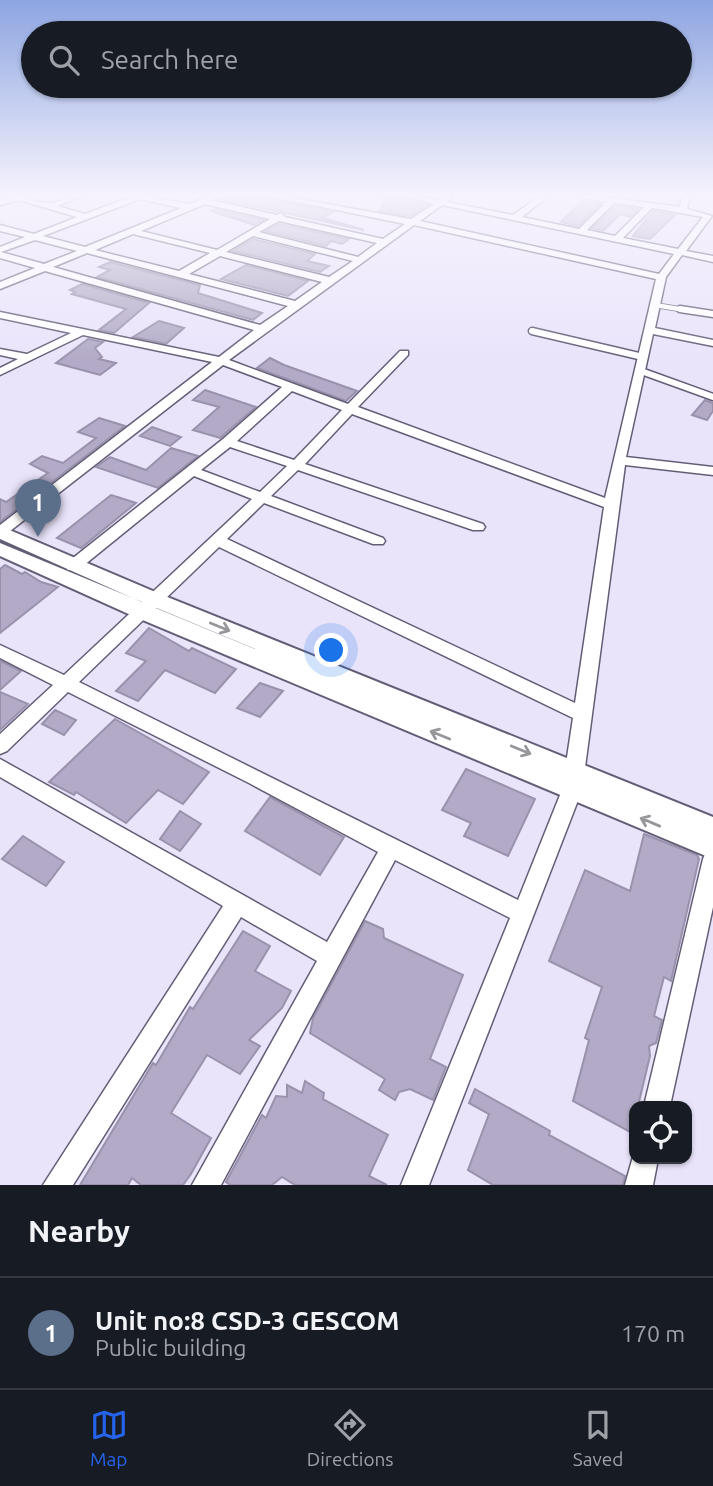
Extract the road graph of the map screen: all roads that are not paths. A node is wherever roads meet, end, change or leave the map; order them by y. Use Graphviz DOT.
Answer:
graph roads {
  1 [pos="82,251"];
  2 [pos="90,251"];
  3 [pos="218,251"];
  4 [pos="326,251"];
  5 [pos="372,251"];
  6 [pos="544,251"];
  7 [pos="672,251"];
  8 [pos="221,252"];
  9 [pos="0,253"];
  10 [pos="680,253"];
  11 [pos="713,259"];
  12 [pos="361,260"];
  13 [pos="43,268"];
  14 [pos="180,275"];
  15 [pos="661,277"];
  16 [pos="331,281"];
  17 [pos="0,286"];
  18 [pos="298,305"];
  19 [pos="654,305"];
  20 [pos="713,314"];
  21 [pos="0,315"];
  22 [pos="262,329"];
  23 [pos="649,330"];
  24 [pos="532,331"];
  25 [pos="81,332"];
  26 [pos="713,343"];
  27 [pos="0,352"];
  28 [pos="404,353"];
  29 [pos="29,358"];
  30 [pos="222,361"];
  31 [pos="642,364"];
  32 [pos="0,372"];
  33 [pos="292,385"];
  34 [pos="713,397"];
  35 [pos="351,409"];
  36 [pos="228,443"];
  37 [pos="620,460"];
  38 [pos="297,464"];
  39 [pos="192,471"];
  40 [pos="713,471"];
  41 [pos="263,496"];
  42 [pos="611,505"];
  43 [pos="478,527"];
  44 [pos="0,532"];
  45 [pos="216,540"];
  46 [pos="378,541"];
  47 [pos="0,549"];
  48 [pos="74,566"];
  49 [pos="146,605"];
  50 [pos="0,651"];
  51 [pos="67,683"];
  52 [pos="584,715"];
  53 [pos="0,746"];
  54 [pos="0,767"];
  55 [pos="573,781"];
  56 [pos="713,828"];
  57 [pos="391,848"];
  58 [pos="713,848"];
  59 [pos="713,859"];
  60 [pos="238,903"];
  61 [pos="522,913"];
  62 [pos="332,957"];
  63 [pos="658,1101"];
  64 [pos="644,1164"];
  65 [pos="57,1185"];
  66 [pos="207,1185"];
  67 [pos="415,1185"];
  68 [pos="639,1185"];
  1 -- 13 [label="street"];
  2 -- 14 [label="street"];
  3 -- 8 [label="street"];
  4 -- 12 [label="street"];
  5 -- 12 [label="street"];
  6 -- 15 [label="street"];
  7 -- 10 [label="street"];
  8 -- 14 [label="street"];
  8 -- 16 [label="street"];
  9 -- 13 [label="street"];
  10 -- 11 [label="street"];
  10 -- 15 [label="street"];
  12 -- 16 [label="street"];
  13 -- 17 [label="street"];
  13 -- 22 [label="street"];
  14 -- 18 [label="street"];
  15 -- 19 [label="street"];
  16 -- 18 [label="street"];
  18 -- 22 [label="street"];
  19 -- 20 [label="lane"];
  19 -- 23 [label="street"];
  21 -- 25 [label="street"];
  22 -- 30 [label="street"];
  23 -- 26 [label="street"];
  23 -- 31 [label="street"];
  24 -- 31 [label="lane"];
  25 -- 29 [label="street"];
  25 -- 30 [label="street"];
  27 -- 29 [label="street"];
  28 -- 35 [label="street"];
  29 -- 32 [label="street"];
  30 -- 33 [label="street"];
  30 -- 44 [label="street"];
  31 -- 34 [label="lane"];
  31 -- 37 [label="street"];
  33 -- 35 [label="street"];
  33 -- 36 [label="street"];
  35 -- 38 [label="street"];
  35 -- 42 [label="street"];
  36 -- 38 [label="street"];
  36 -- 39 [label="street"];
  37 -- 40 [label="street"];
  37 -- 42 [label="street"];
  38 -- 41 [label="street"];
  38 -- 43 [label="street"];
  39 -- 41 [label="street"];
  39 -- 48 [label="street"];
  41 -- 45 [label="street"];
  41 -- 46 [label="street"];
  42 -- 52 [label="street"];
  44 -- 48 [label="street"];
  45 -- 49 [label="street"];
  45 -- 52 [label="street"];
  47 -- 49 [label="street"];
  48 -- 49 [label="street"];
  49 -- 51 [label="street"];
  49 -- 55 [label="street"];
  50 -- 51 [label="street"];
  51 -- 53 [label="street"];
  51 -- 57 [label="street"];
  52 -- 55 [label="street"];
  54 -- 60 [label="street"];
  55 -- 56 [label="street"];
  58 -- 55 [label="street, one-way"];
  55 -- 61 [label="street"];
  57 -- 61 [label="street"];
  57 -- 62 [label="street"];
  59 -- 63 [label="street"];
  60 -- 62 [label="street"];
  60 -- 65 [label="street"];
  61 -- 67 [label="street"];
  62 -- 66 [label="street"];
  64 -- 68 [label="street"];
}
